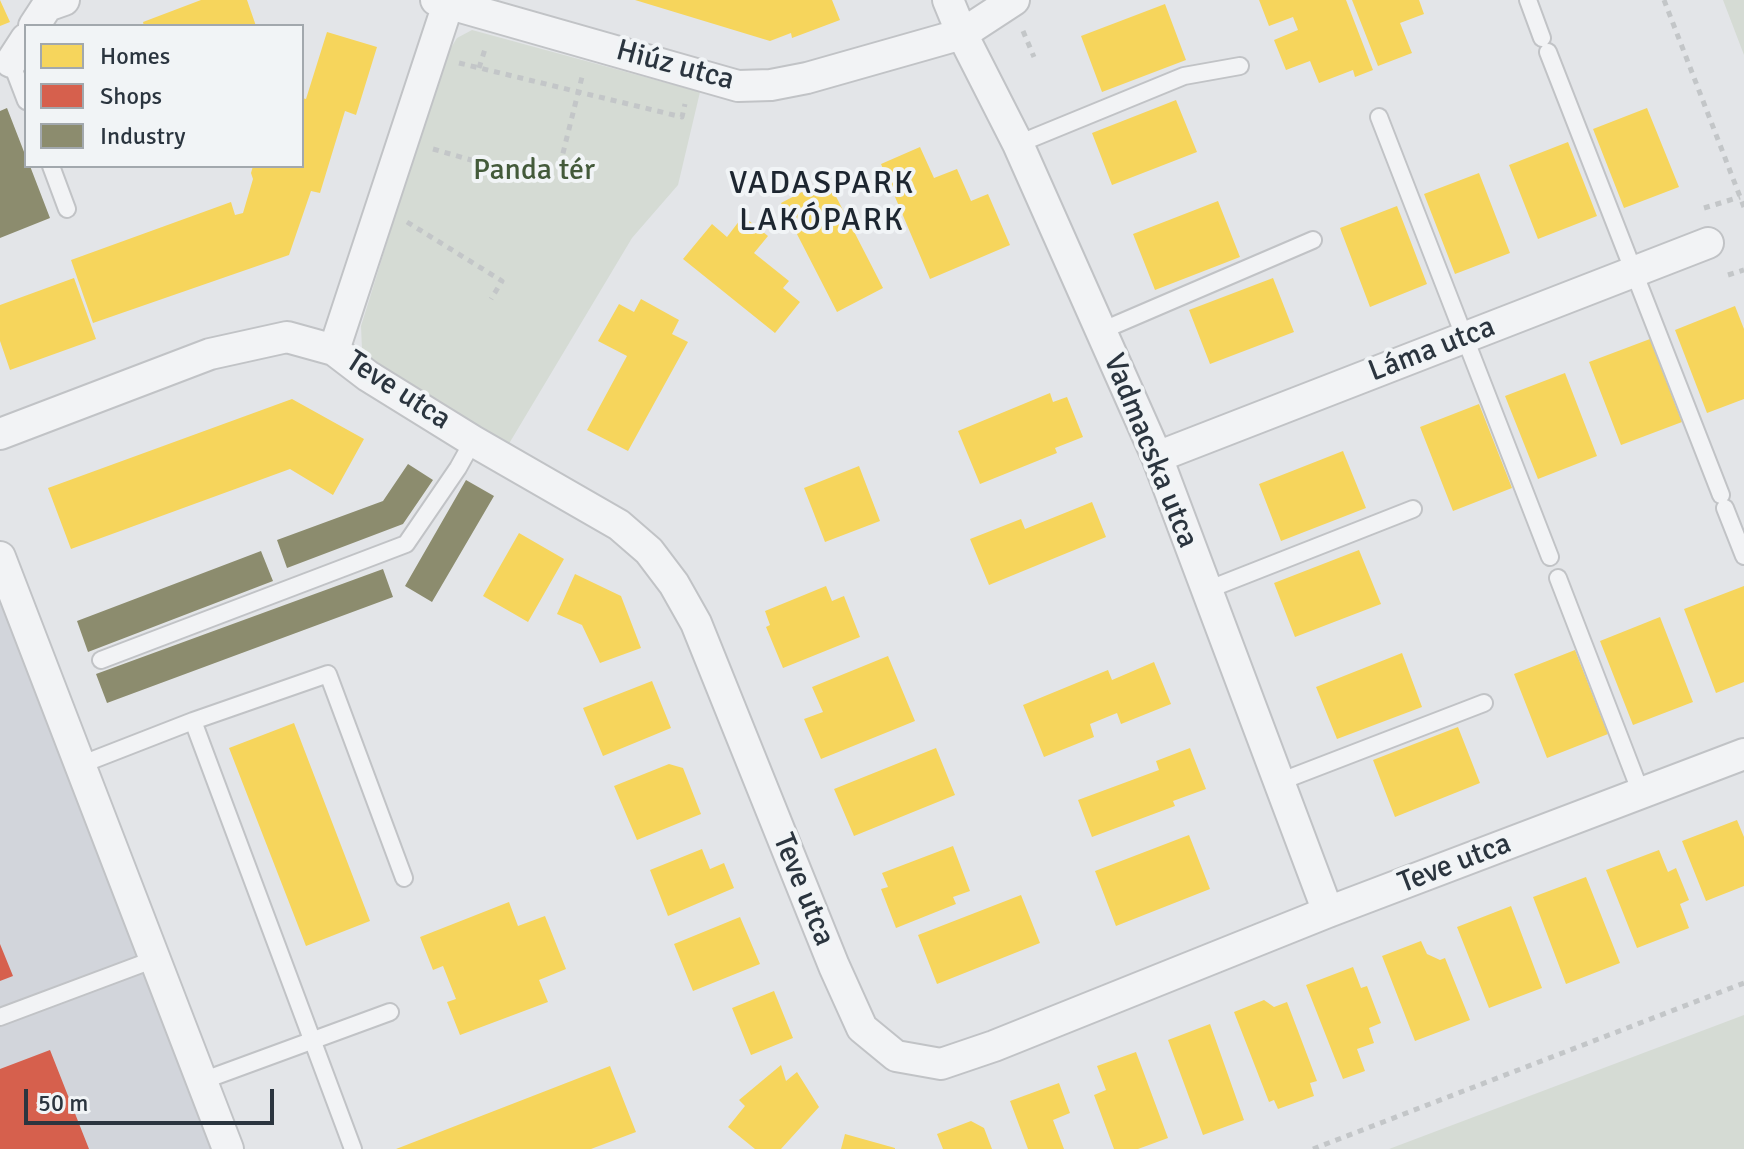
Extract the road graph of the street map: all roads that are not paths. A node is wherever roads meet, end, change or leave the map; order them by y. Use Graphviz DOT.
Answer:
graph roads {
  1 [pos="64,0"];
  2 [pos="948,0"];
  3 [pos="1014,0"];
  4 [pos="1528,0"];
  5 [pos="442,2"];
  6 [pos="35,24"];
  7 [pos="962,34"];
  8 [pos="12,56"];
  9 [pos="1240,66"];
  10 [pos="24,95"];
  11 [pos="1379,117"];
  12 [pos="1018,144"];
  13 [pos="52,168"];
  14 [pos="67,209"];
  15 [pos="1313,240"];
  16 [pos="1708,243"];
  17 [pos="1634,272"];
  18 [pos="1101,331"];
  19 [pos="1465,338"];
  20 [pos="334,350"];
  21 [pos="0,434"];
  22 [pos="473,441"];
  23 [pos="1157,457"];
  24 [pos="1413,509"];
  25 [pos="1744,556"];
  26 [pos="0,557"];
  27 [pos="1550,557"];
  28 [pos="1558,578"];
  29 [pos="1207,590"];
  30 [pos="101,660"];
  31 [pos="1484,703"];
  32 [pos="193,721"];
  33 [pos="1744,754"];
  34 [pos="80,765"];
  35 [pos="1279,782"];
  36 [pos="1641,793"];
  37 [pos="404,878"];
  38 [pos="1328,912"];
  39 [pos="155,959"];
  40 [pos="390,1012"];
  41 [pos="0,1017"];
  42 [pos="312,1040"];
  43 [pos="202,1081"];
  44 [pos="228,1149"];
  45 [pos="353,1149"];
  1 -- 6 [label="street"];
  2 -- 7 [label="street, Vadmacska utca"];
  3 -- 7 [label="street, Hiúz utca"];
  4 -- 17 [label="lane"];
  5 -- 7 [label="street, Hiúz utca"];
  5 -- 20 [label="street"];
  7 -- 12 [label="street, Vadmacska utca"];
  8 -- 10 [label="lane"];
  9 -- 12 [label="lane"];
  11 -- 19 [label="lane"];
  12 -- 18 [label="street, Vadmacska utca"];
  13 -- 14 [label="lane"];
  15 -- 18 [label="lane"];
  16 -- 17 [label="street, Láma utca"];
  17 -- 19 [label="street, Láma utca"];
  17 -- 25 [label="lane"];
  18 -- 23 [label="street, Vadmacska utca"];
  19 -- 23 [label="street, Láma utca"];
  19 -- 27 [label="lane"];
  20 -- 21 [label="street, Teve utca"];
  20 -- 22 [label="street, Teve utca"];
  22 -- 30 [label="lane"];
  22 -- 38 [label="street, Teve utca"];
  23 -- 29 [label="street, Vadmacska utca"];
  24 -- 29 [label="lane"];
  26 -- 34 [label="street"];
  28 -- 36 [label="lane"];
  29 -- 35 [label="street, Vadmacska utca"];
  31 -- 35 [label="lane"];
  32 -- 34 [label="lane"];
  32 -- 37 [label="lane"];
  32 -- 42 [label="lane"];
  33 -- 36 [label="street, Teve utca"];
  34 -- 39 [label="street"];
  35 -- 38 [label="street, Vadmacska utca"];
  36 -- 38 [label="street, Teve utca"];
  39 -- 41 [label="lane"];
  39 -- 43 [label="street"];
  40 -- 42 [label="lane"];
  42 -- 43 [label="lane"];
  42 -- 45 [label="lane"];
  43 -- 44 [label="street"];
}
